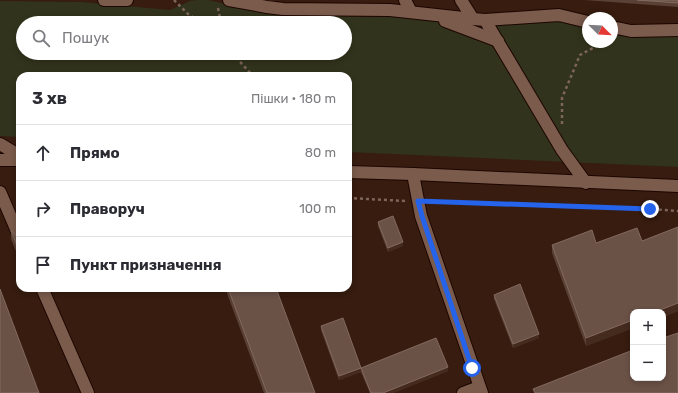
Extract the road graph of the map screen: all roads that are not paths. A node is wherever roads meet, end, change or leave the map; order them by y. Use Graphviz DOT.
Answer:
graph roads {
  1 [pos="104,0"];
  2 [pos="127,0"];
  3 [pos="229,0"];
  4 [pos="405,0"];
  5 [pos="461,0"];
  6 [pos="267,4"];
  7 [pos="314,5"];
  8 [pos="411,12"];
  9 [pos="428,14"];
  10 [pos="473,19"];
  11 [pos="485,20"];
  12 [pos="582,21"];
  13 [pos="618,28"];
  14 [pos="678,30"];
  15 [pos="498,41"];
  16 [pos="0,144"];
  17 [pos="16,154"];
  18 [pos="0,160"];
  19 [pos="16,160"];
  20 [pos="352,172"];
  21 [pos="414,174"];
  22 [pos="586,182"];
  23 [pos="678,186"];
  24 [pos="0,192"];
  25 [pos="16,229"];
  26 [pos="44,292"];
  27 [pos="480,390"];
  28 [pos="88,393"];
  29 [pos="464,393"];
  1 -- 2 [label="street"];
  3 -- 6 [label="street"];
  4 -- 8 [label="street"];
  5 -- 10 [label="street"];
  6 -- 7 [label="street"];
  7 -- 8 [label="street"];
  8 -- 9 [label="street"];
  9 -- 10 [label="street"];
  9 -- 15 [label="street"];
  10 -- 11 [label="street"];
  11 -- 12 [label="street"];
  11 -- 15 [label="street"];
  13 -- 14 [label="street"];
  15 -- 22 [label="street"];
  16 -- 17 [label="street"];
  18 -- 19 [label="street"];
  20 -- 21 [label="street"];
  21 -- 22 [label="street"];
  21 -- 27 [label="street"];
  22 -- 23 [label="street"];
  24 -- 25 [label="street"];
  26 -- 28 [label="street"];
  27 -- 29 [label="street"];
}
